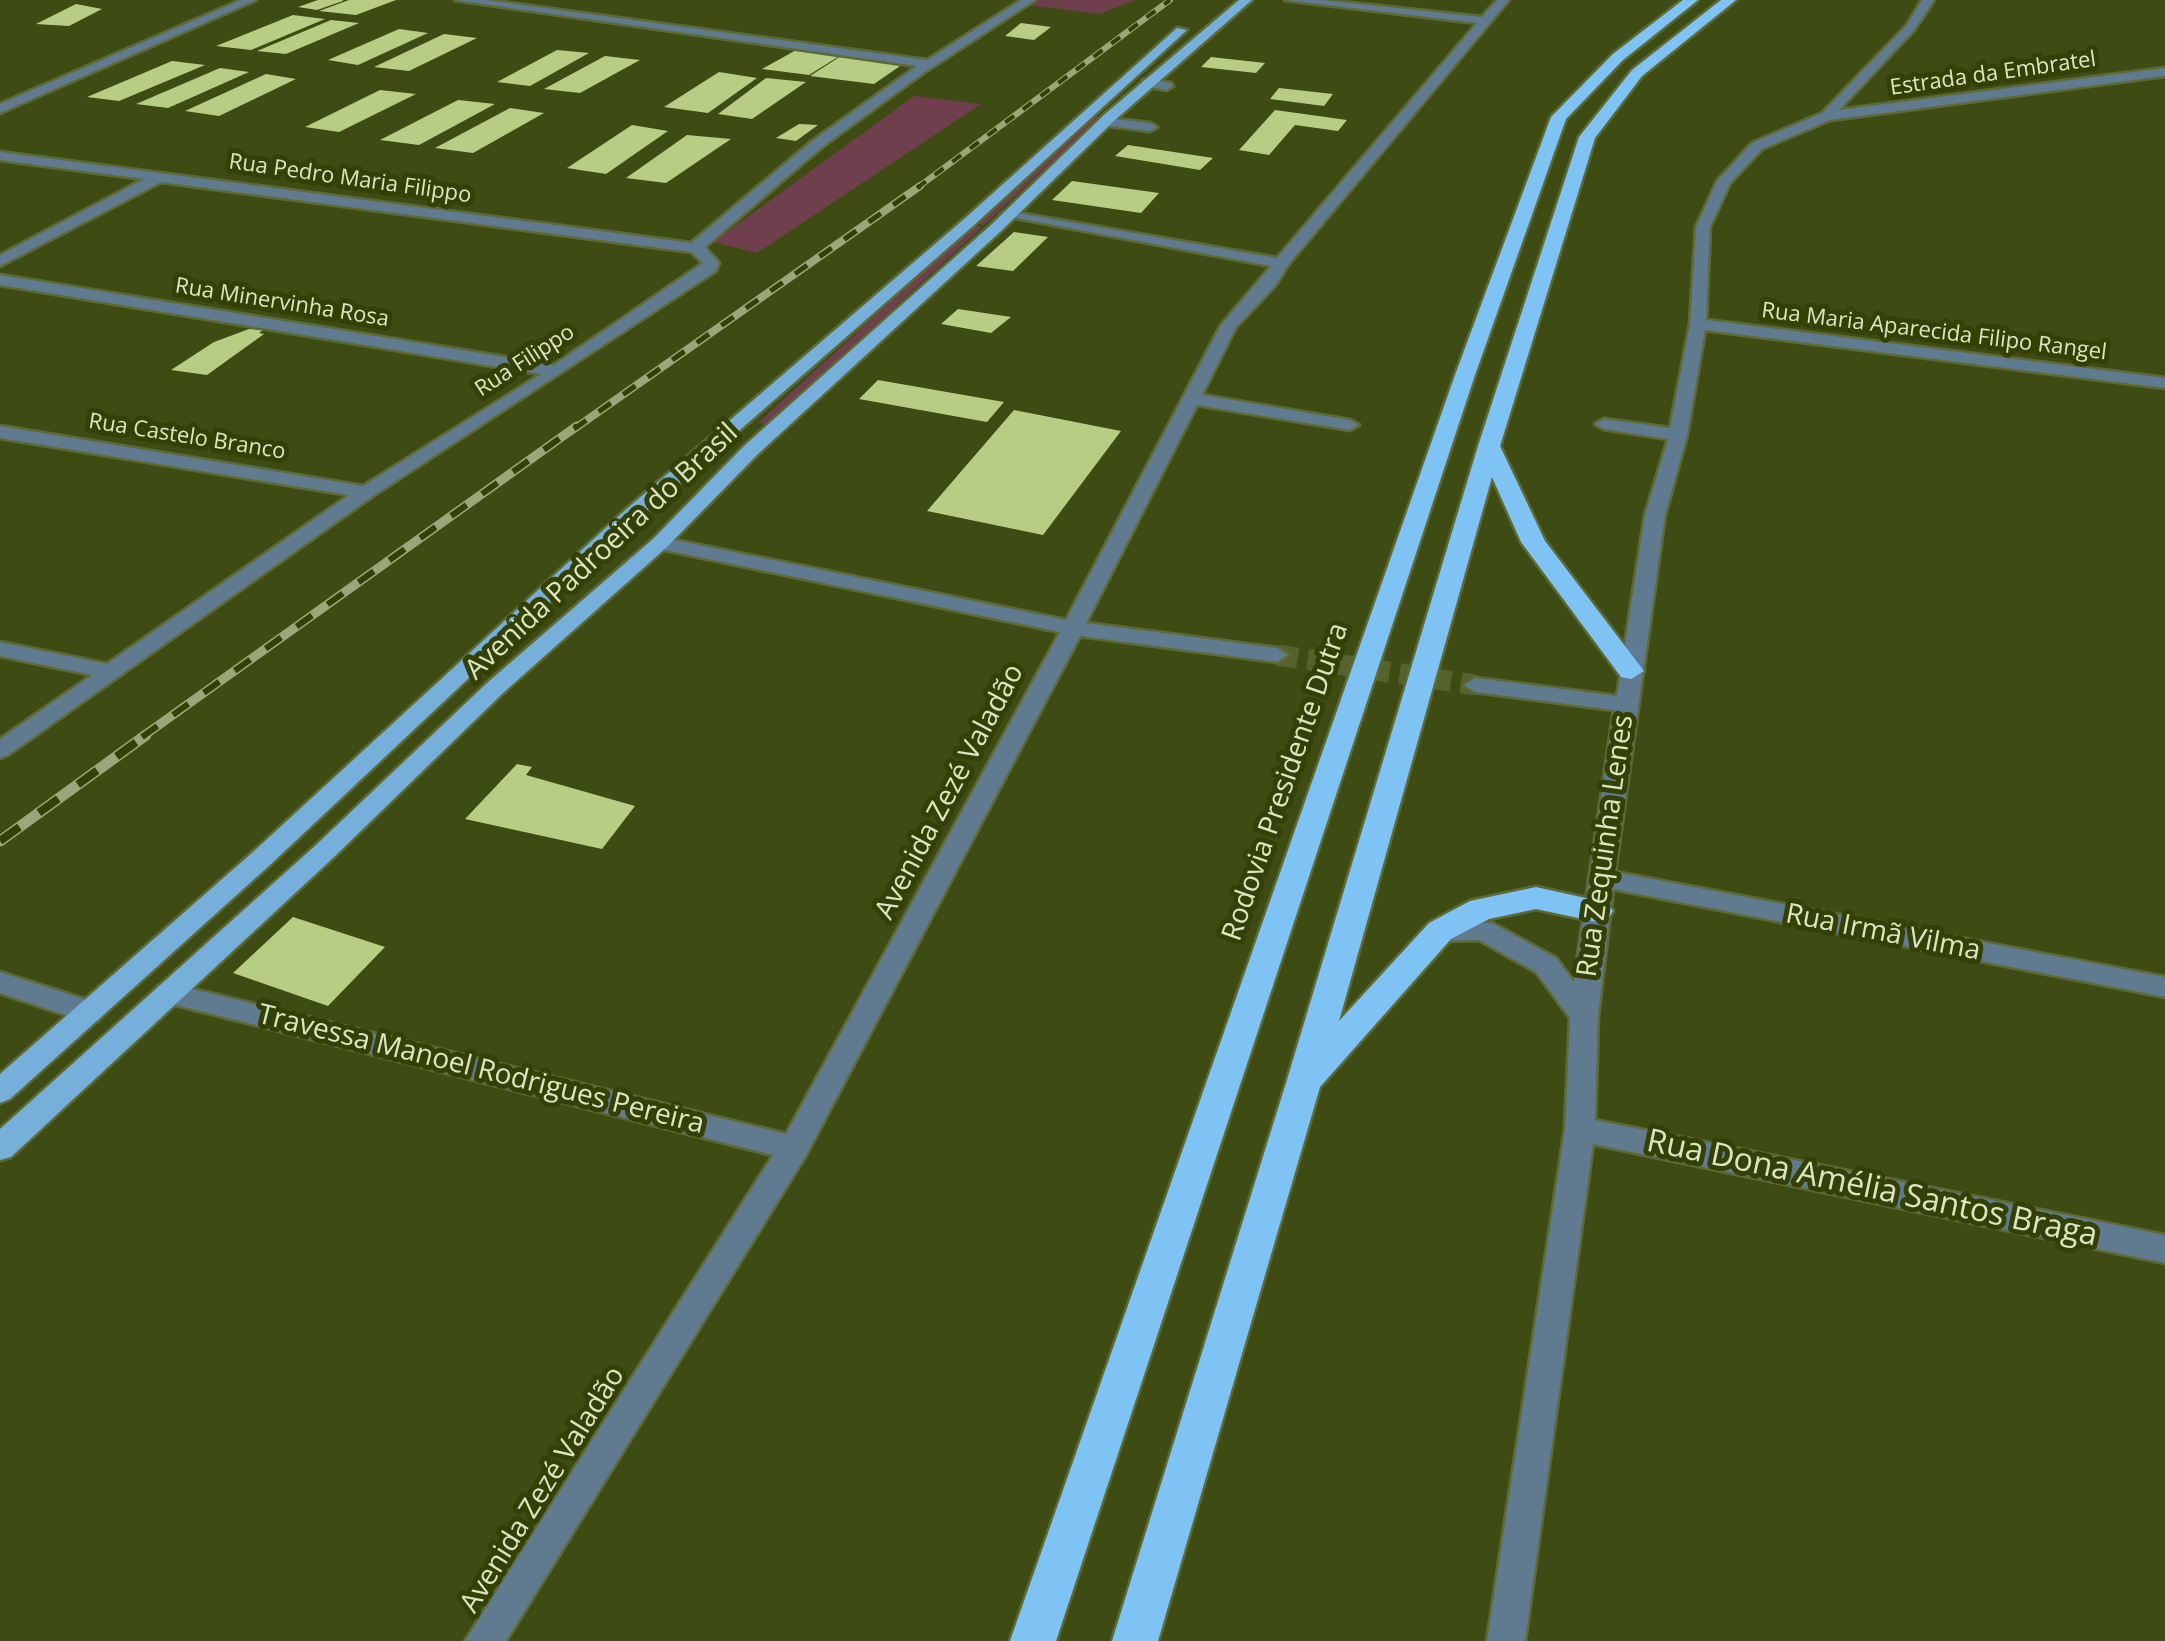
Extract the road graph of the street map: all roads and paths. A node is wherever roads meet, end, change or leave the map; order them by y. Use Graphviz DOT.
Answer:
graph roads {
  1 [pos="250,0"];
  2 [pos="461,0"];
  3 [pos="1029,0"];
  4 [pos="1222,0"];
  5 [pos="1246,0"];
  6 [pos="1293,0"];
  7 [pos="1503,0"];
  8 [pos="1729,0"];
  9 [pos="1741,0"];
  10 [pos="1928,0"];
  11 [pos="1698,10"];
  12 [pos="1486,20"];
  13 [pos="928,64"];
  14 [pos="2165,72"];
  15 [pos="0,108"];
  16 [pos="1827,116"];
  17 [pos="1106,122"];
  18 [pos="1150,127"];
  19 [pos="0,156"];
  20 [pos="161,176"];
  21 [pos="1008,215"];
  22 [pos="694,248"];
  23 [pos="0,261"];
  24 [pos="1281,263"];
  25 [pos="0,280"];
  26 [pos="1698,324"];
  27 [pos="557,371"];
  28 [pos="2165,384"];
  29 [pos="1189,398"];
  30 [pos="1604,424"];
  31 [pos="1350,425"];
  32 [pos="0,432"];
  33 [pos="1678,434"];
  34 [pos="1489,446"];
  35 [pos="366,492"];
  36 [pos="630,516"];
  37 [pos="676,526"];
  38 [pos="612,533"];
  39 [pos="660,543"];
  40 [pos="1071,628"];
  41 [pos="0,649"];
  42 [pos="1277,655"];
  43 [pos="1632,671"];
  44 [pos="112,672"];
  45 [pos="1475,684"];
  46 [pos="1626,704"];
  47 [pos="0,750"];
  48 [pos="1599,895"];
  49 [pos="1440,931"];
  50 [pos="0,982"];
  51 [pos="2165,988"];
  52 [pos="168,993"];
  53 [pos="89,1012"];
  54 [pos="1584,1016"];
  55 [pos="1304,1083"];
  56 [pos="0,1090"];
  57 [pos="1580,1129"];
  58 [pos="0,1148"];
  59 [pos="794,1148"];
  60 [pos="2165,1249"];
  61 [pos="484,1641"];
  62 [pos="1033,1641"];
  63 [pos="1135,1641"];
  64 [pos="1506,1641"];
  1 -- 15 [label="street"];
  2 -- 13 [label="street"];
  3 -- 13 [label="street"];
  4 -- 36 [label="main road, Avenida Padroeira do Brasil"];
  5 -- 17 [label="main road, Avenida Padroeira do Brasil"];
  6 -- 12 [label="street"];
  7 -- 12 [label="street, Avenida Zezé Valadão"];
  8 -- 11 [label="highway, Rodovia Presidente Dutra"];
  9 -- 11 [label="highway"];
  10 -- 16 [label="street"];
  11 -- 34 [label="highway, Rodovia Presidente Dutra"];
  11 -- 62 [label="highway, Rodovia Presidente Dutra"];
  12 -- 24 [label="street, Avenida Zezé Valadão"];
  13 -- 22 [label="street"];
  14 -- 16 [label="street, Estrada da Embratel"];
  16 -- 26 [label="street, Rua Zequinha Lenes"];
  17 -- 18 [label="street"];
  17 -- 21 [label="main road, Avenida Padroeira do Brasil"];
  19 -- 20 [label="street, Rua Pedro Maria Filippo"];
  20 -- 22 [label="street, Rua Pedro Maria Filippo"];
  20 -- 23 [label="street"];
  21 -- 24 [label="street"];
  21 -- 37 [label="main road, Avenida Padroeira do Brasil"];
  22 -- 27 [label="street, Rua Filippo"];
  24 -- 29 [label="street, Avenida Zezé Valadão"];
  25 -- 27 [label="street, Rua Minervinha Rosa"];
  26 -- 28 [label="street, Rua Maria Aparecida Filipo Rangel"];
  26 -- 33 [label="street, Rua Zequinha Lenes"];
  27 -- 35 [label="street, Rua Filippo"];
  29 -- 31 [label="street"];
  29 -- 40 [label="street, Avenida Zezé Valadão"];
  30 -- 33 [label="street"];
  32 -- 35 [label="street, Rua Castelo Branco"];
  33 -- 43 [label="street, Rua Zequinha Lenes"];
  34 -- 43 [label="highway"];
  34 -- 55 [label="highway, Rodovia Presidente Dutra"];
  35 -- 44 [label="street, Rua Filippo"];
  36 -- 37 [label="main road"];
  36 -- 38 [label="main road, Avenida Padroeira do Brasil"];
  37 -- 39 [label="main road, Avenida Padroeira do Brasil"];
  38 -- 39 [label="main road"];
  38 -- 53 [label="main road, Avenida Padroeira do Brasil"];
  39 -- 40 [label="street"];
  39 -- 52 [label="main road, Avenida Padroeira do Brasil"];
  40 -- 42 [label="street"];
  40 -- 59 [label="street, Avenida Zezé Valadão"];
  41 -- 44 [label="street"];
  43 -- 46 [label="street, Rua Zequinha Lenes"];
  44 -- 47 [label="street, Rua Filippo"];
  45 -- 46 [label="street"];
  46 -- 48 [label="street, Rua Zequinha Lenes"];
  48 -- 49 [label="highway"];
  48 -- 51 [label="street, Rua Irmã Vilma"];
  48 -- 54 [label="street, Rua Zequinha Lenes"];
  49 -- 54 [label="street"];
  49 -- 55 [label="highway"];
  50 -- 53 [label="street"];
  52 -- 58 [label="main road, Avenida Padroeira do Brasil"];
  52 -- 59 [label="street, Travessa Manoel Rodrigues Pereira"];
  53 -- 56 [label="main road, Avenida Padroeira do Brasil"];
  54 -- 57 [label="street, Rua Zequinha Lenes"];
  55 -- 63 [label="highway, Rodovia Presidente Dutra"];
  57 -- 60 [label="street, Rua Dona Amélia Santos Braga"];
  57 -- 64 [label="street, Rua Zequinha Lenes"];
  59 -- 61 [label="street, Avenida Zezé Valadão"];
}
